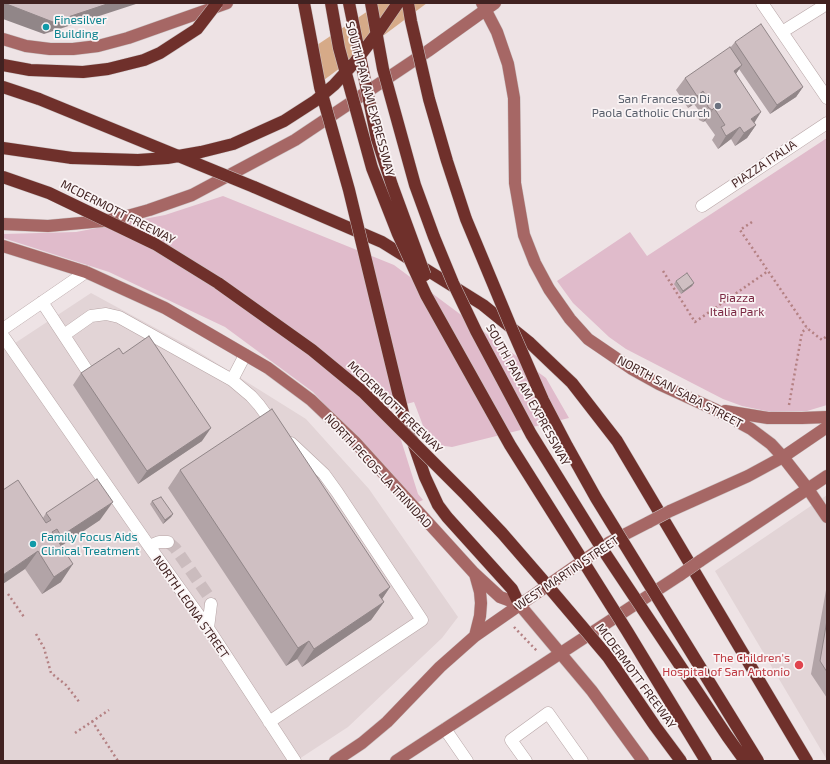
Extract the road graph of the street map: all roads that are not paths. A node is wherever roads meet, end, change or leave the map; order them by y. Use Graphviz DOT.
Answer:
graph roads {
  1 [pos="217,3"];
  2 [pos="228,3"];
  3 [pos="304,3"];
  4 [pos="331,3"];
  5 [pos="349,3"];
  6 [pos="371,3"];
  7 [pos="398,3"];
  8 [pos="408,3"];
  9 [pos="762,3"];
  10 [pos="487,5"];
  11 [pos="205,8"];
  12 [pos="822,8"];
  13 [pos="782,32"];
  14 [pos="3,39"];
  15 [pos="3,65"];
  16 [pos="3,87"];
  17 [pos="827,98"];
  18 [pos="827,123"];
  19 [pos="3,148"];
  20 [pos="3,177"];
  21 [pos="702,206"];
  22 [pos="3,224"];
  23 [pos="3,246"];
  24 [pos="86,272"];
  25 [pos="42,302"];
  26 [pos="3,329"];
  27 [pos="448,332"];
  28 [pos="64,335"];
  29 [pos="3,336"];
  30 [pos="245,355"];
  31 [pos="88,372"];
  32 [pos="232,380"];
  33 [pos="716,410"];
  34 [pos="827,417"];
  35 [pos="827,426"];
  36 [pos="783,458"];
  37 [pos="827,476"];
  38 [pos="808,489"];
  39 [pos="827,517"];
  40 [pos="168,542"];
  41 [pos="149,546"];
  42 [pos="474,574"];
  43 [pos="210,604"];
  44 [pos="519,604"];
  45 [pos="208,628"];
  46 [pos="475,636"];
  47 [pos="561,653"];
  48 [pos="269,722"];
  49 [pos="445,729"];
  50 [pos="295,761"];
  51 [pos="335,761"];
  52 [pos="396,761"];
  53 [pos="467,761"];
  54 [pos="526,761"];
  55 [pos="582,761"];
  56 [pos="643,761"];
  57 [pos="682,761"];
  58 [pos="706,761"];
  59 [pos="745,761"];
  60 [pos="758,761"];
  61 [pos="807,761"];
  1 -- 15 [label="highway, bridge"];
  2 -- 11 [label="main road"];
  3 -- 44 [label="highway, bridge"];
  4 -- 27 [label="highway, SOUTH PAN AM EXPRESSWAY, bridge"];
  5 -- 27 [label="highway, SOUTH PAN AM EXPRESSWAY, bridge"];
  6 -- 59 [label="highway, SOUTH PAN AM EXPRESSWAY, bridge"];
  7 -- 19 [label="highway, bridge"];
  8 -- 60 [label="highway, SOUTH PAN AM EXPRESSWAY, bridge"];
  9 -- 13 [label="street"];
  10 -- 22 [label="main road"];
  10 -- 33 [label="main road, NORTH SAN SABA STREET"];
  11 -- 14 [label="main road"];
  12 -- 13 [label="street"];
  13 -- 17 [label="street"];
  16 -- 61 [label="highway, bridge"];
  18 -- 21 [label="street, PIAZZA ITALIA"];
  20 -- 57 [label="highway, MCDERMOTT FREEWAY, bridge"];
  23 -- 24 [label="main road, NORTH PECOS-LA TRINIDAD"];
  24 -- 25 [label="street"];
  24 -- 30 [label="main road, NORTH PECOS-LA TRINIDAD"];
  25 -- 26 [label="street"];
  25 -- 28 [label="street"];
  27 -- 58 [label="highway, SOUTH PAN AM EXPRESSWAY, bridge"];
  28 -- 31 [label="street"];
  28 -- 32 [label="street"];
  29 -- 41 [label="street, NORTH LEONA STREET"];
  30 -- 32 [label="street"];
  30 -- 42 [label="main road, NORTH PECOS-LA TRINIDAD"];
  32 -- 48 [label="street"];
  33 -- 34 [label="main road"];
  33 -- 36 [label="main road, NORTH SAN SABA STREET"];
  35 -- 36 [label="main road, WEST MARTIN STREET"];
  36 -- 38 [label="main road, NORTH SAN SABA STREET"];
  36 -- 44 [label="main road, WEST MARTIN STREET, bridge"];
  37 -- 38 [label="main road"];
  38 -- 39 [label="main road, NORTH SAN SABA STREET"];
  38 -- 47 [label="main road, bridge"];
  40 -- 41 [label="street"];
  41 -- 45 [label="street, NORTH LEONA STREET"];
  42 -- 44 [label="main road, NORTH PECOS-LA TRINIDAD"];
  42 -- 46 [label="main road"];
  43 -- 45 [label="street"];
  44 -- 46 [label="main road, WEST MARTIN STREET"];
  44 -- 47 [label="main road, NORTH PECOS-LA TRINIDAD"];
  45 -- 48 [label="street, NORTH LEONA STREET"];
  46 -- 51 [label="main road, WEST MARTIN STREET"];
  47 -- 49 [label="main road"];
  47 -- 56 [label="main road, NORTH PECOS-LA TRINIDAD"];
  48 -- 50 [label="street, NORTH LEONA STREET"];
  49 -- 52 [label="main road"];
  49 -- 53 [label="street"];
  54 -- 55 [label="street"];
}
